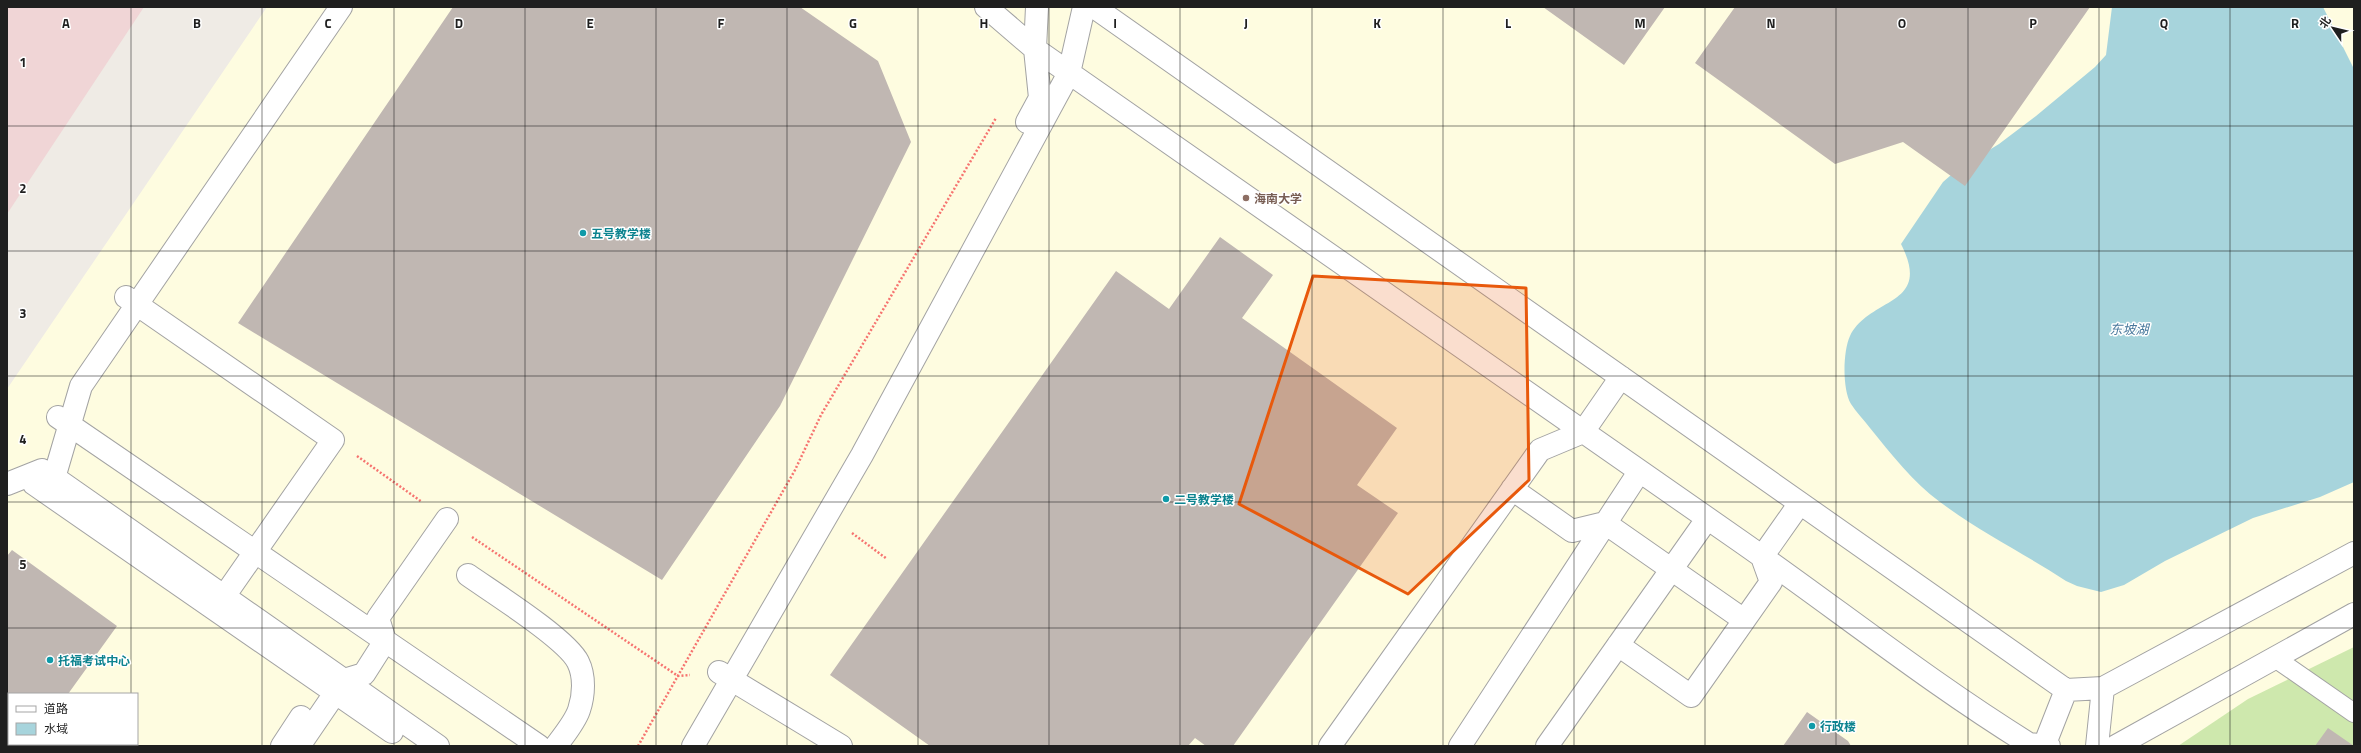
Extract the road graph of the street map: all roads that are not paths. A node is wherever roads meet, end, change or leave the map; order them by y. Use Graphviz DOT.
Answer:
graph roads {
  1 [pos="325,7"];
  2 [pos="342,7"];
  3 [pos="986,7"];
  4 [pos="1036,7"];
  5 [pos="1084,7"];
  6 [pos="1094,7"];
  7 [pos="1035,49"];
  8 [pos="1069,73"];
  9 [pos="132,300"];
  10 [pos="1621,377"];
  11 [pos="64,421"];
  12 [pos="1583,432"];
  13 [pos="1639,472"];
  14 [pos="44,481"];
  15 [pos="7,484"];
  16 [pos="1512,489"];
  17 [pos="7,498"];
  18 [pos="1800,503"];
  19 [pos="447,519"];
  20 [pos="1707,519"];
  21 [pos="1605,523"];
  22 [pos="255,552"];
  23 [pos="2354,553"];
  24 [pos="1762,557"];
  25 [pos="1672,570"];
  26 [pos="468,575"];
  27 [pos="220,603"];
  28 [pos="2354,614"];
  29 [pos="1744,620"];
  30 [pos="385,641"];
  31 [pos="1618,645"];
  32 [pos="2275,658"];
  33 [pos="725,676"];
  34 [pos="334,682"];
  35 [pos="2103,688"];
  36 [pos="2066,690"];
  37 [pos="2354,713"];
  38 [pos="282,746"];
  39 [pos="299,746"];
  40 [pos="412,746"];
  41 [pos="438,746"];
  42 [pos="538,746"];
  43 [pos="556,746"];
  44 [pos="677,746"];
  45 [pos="693,746"];
  46 [pos="841,746"];
  47 [pos="1330,746"];
  48 [pos="1460,746"];
  49 [pos="1547,746"];
  50 [pos="2044,746"];
  51 [pos="2049,746"];
  52 [pos="2097,746"];
  53 [pos="2116,746"];
  1 -- 9 [label="street"];
  2 -- 9 [label="street"];
  3 -- 7 [label="street"];
  4 -- 7 [label="street"];
  5 -- 8 [label="street"];
  6 -- 10 [label="street"];
  7 -- 8 [label="street"];
  7 -- 33 [label="street"];
  8 -- 12 [label="street"];
  8 -- 33 [label="street"];
  9 -- 11 [label="street"];
  9 -- 22 [label="street"];
  10 -- 12 [label="street"];
  10 -- 18 [label="street"];
  11 -- 14 [label="street"];
  11 -- 22 [label="street"];
  12 -- 13 [label="street"];
  12 -- 16 [label="street"];
  13 -- 20 [label="street"];
  13 -- 21 [label="street"];
  14 -- 15 [label="street"];
  14 -- 17 [label="street"];
  14 -- 27 [label="street"];
  16 -- 21 [label="street"];
  16 -- 47 [label="street"];
  18 -- 24 [label="street"];
  18 -- 36 [label="street"];
  19 -- 30 [label="street"];
  20 -- 24 [label="street"];
  20 -- 25 [label="street"];
  21 -- 25 [label="street"];
  21 -- 48 [label="street"];
  22 -- 27 [label="street"];
  22 -- 30 [label="street"];
  23 -- 35 [label="street"];
  24 -- 29 [label="street"];
  24 -- 50 [label="street"];
  25 -- 29 [label="street"];
  25 -- 31 [label="street"];
  26 -- 43 [label="street"];
  27 -- 34 [label="street"];
  28 -- 32 [label="street"];
  29 -- 31 [label="street"];
  30 -- 34 [label="street"];
  30 -- 42 [label="street"];
  31 -- 49 [label="street"];
  32 -- 37 [label="lane"];
  32 -- 53 [label="street"];
  33 -- 44 [label="street"];
  33 -- 45 [label="street"];
  33 -- 46 [label="street"];
  34 -- 38 [label="street"];
  34 -- 39 [label="street"];
  34 -- 40 [label="street"];
  34 -- 41 [label="street"];
  35 -- 36 [label="street"];
  35 -- 52 [label="street"];
  36 -- 50 [label="street"];
  50 -- 51 [label="street"];
}
